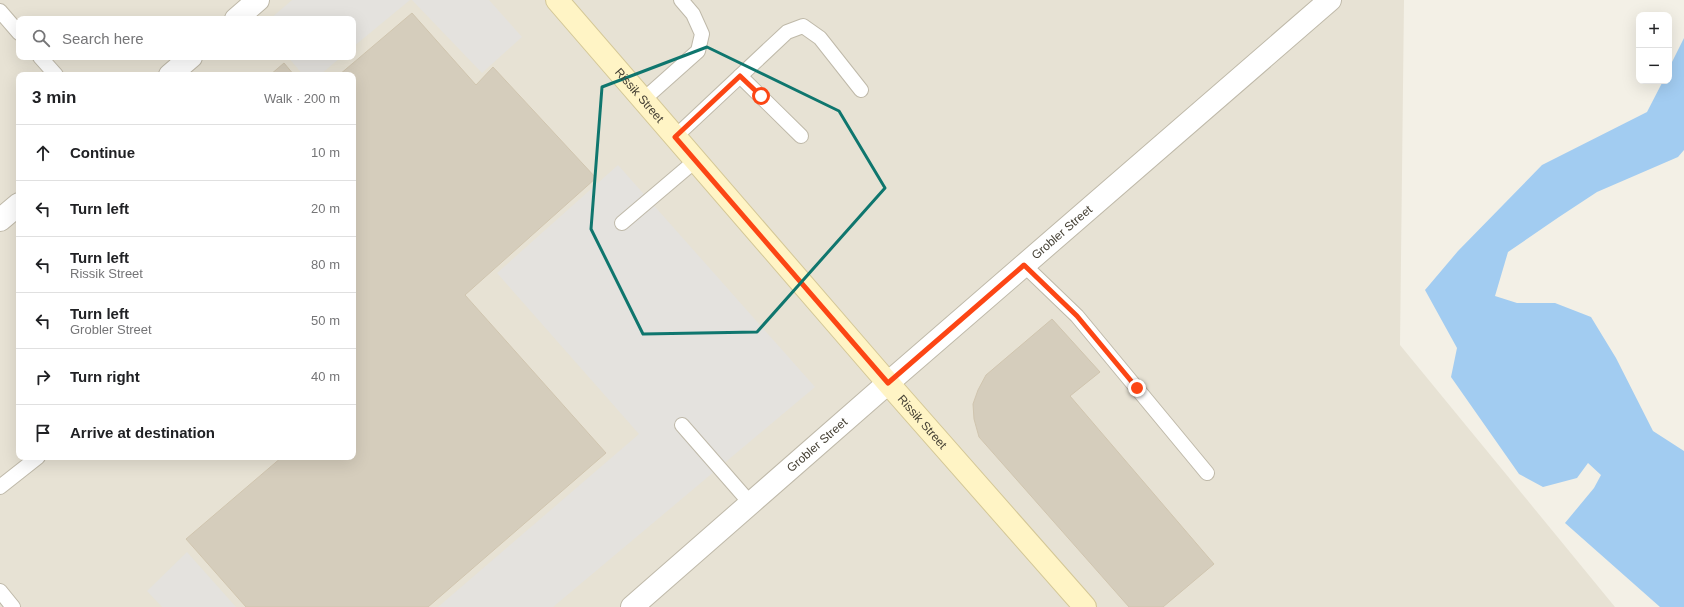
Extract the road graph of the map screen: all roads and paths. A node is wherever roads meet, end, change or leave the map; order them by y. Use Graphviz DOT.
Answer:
graph roads {
  1 [pos="258,0"];
  2 [pos="557,0"];
  3 [pos="681,0"];
  4 [pos="1330,0"];
  5 [pos="0,11"];
  6 [pos="239,16"];
  7 [pos="16,30"];
  8 [pos="43,60"];
  9 [pos="188,60"];
  10 [pos="53,72"];
  11 [pos="174,72"];
  12 [pos="740,76"];
  13 [pos="860,90"];
  14 [pos="643,100"];
  15 [pos="801,136"];
  16 [pos="675,137"];
  17 [pos="695,161"];
  18 [pos="16,207"];
  19 [pos="0,220"];
  20 [pos="622,223"];
  21 [pos="1024,265"];
  22 [pos="888,383"];
  23 [pos="682,425"];
  24 [pos="34,460"];
  25 [pos="1207,473"];
  26 [pos="0,487"];
  27 [pos="751,504"];
  28 [pos="0,591"];
  29 [pos="13,607"];
  30 [pos="632,607"];
  31 [pos="1085,607"];
  1 -- 6 [label="street"];
  2 -- 14 [label="main road, Rissik Street"];
  3 -- 14 [label="lane"];
  4 -- 21 [label="street, Grobler Street"];
  5 -- 7 [label="lane"];
  8 -- 10 [label="lane"];
  9 -- 11 [label="street"];
  12 -- 13 [label="lane"];
  12 -- 15 [label="lane"];
  12 -- 16 [label="lane"];
  14 -- 16 [label="main road, Rissik Street"];
  16 -- 17 [label="main road, Rissik Street"];
  17 -- 20 [label="lane"];
  17 -- 22 [label="main road, Rissik Street"];
  18 -- 19 [label="street"];
  21 -- 22 [label="street, Grobler Street"];
  21 -- 25 [label="lane"];
  22 -- 27 [label="street, Grobler Street"];
  22 -- 31 [label="main road, Rissik Street"];
  23 -- 27 [label="lane"];
  24 -- 26 [label="lane"];
  27 -- 30 [label="street, Grobler Street"];
  28 -- 29 [label="lane"];
}
